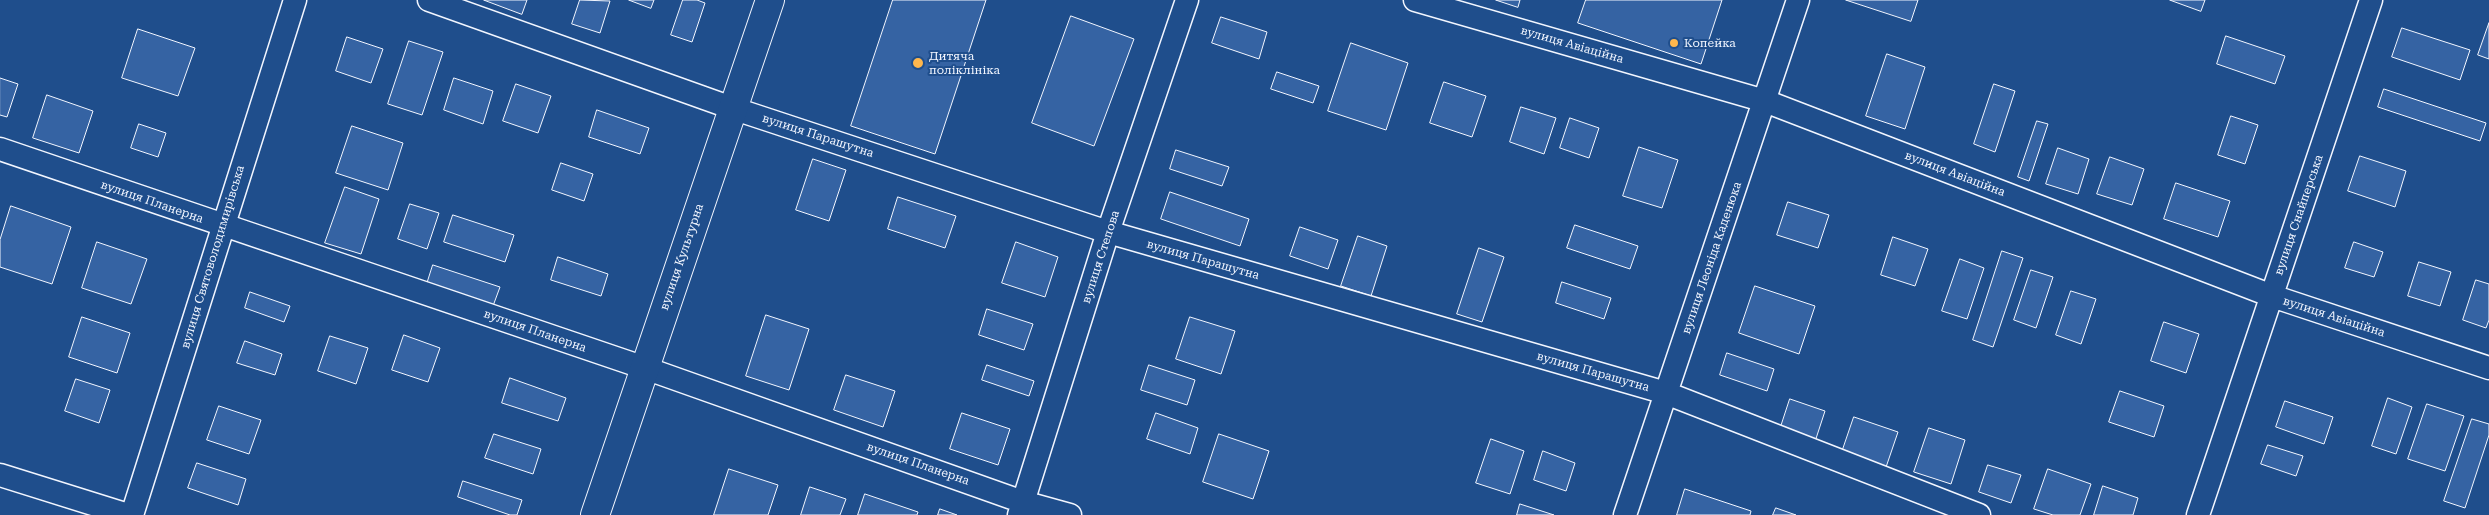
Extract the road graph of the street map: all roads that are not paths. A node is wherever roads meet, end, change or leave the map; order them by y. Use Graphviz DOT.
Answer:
graph roads {
  1 [pos="295,0"];
  2 [pos="429,0"];
  3 [pos="770,0"];
  4 [pos="1187,0"];
  5 [pos="1415,0"];
  6 [pos="1798,0"];
  7 [pos="2371,0"];
  8 [pos="1765,101"];
  9 [pos="732,108"];
  10 [pos="0,149"];
  11 [pos="222,226"];
  12 [pos="1108,232"];
  13 [pos="2272,296"];
  14 [pos="645,368"];
  15 [pos="2489,368"];
  16 [pos="1666,393"];
  17 [pos="0,476"];
  18 [pos="1021,508"];
  19 [pos="128,515"];
  20 [pos="132,515"];
  21 [pos="595,515"];
  22 [pos="1070,515"];
  23 [pos="1625,515"];
  24 [pos="1979,515"];
  25 [pos="2198,515"];
  1 -- 11 [label="street, вулиця Святоволодимирівська"];
  2 -- 9 [label="street, вулиця Парашутна"];
  3 -- 9 [label="street, вулиця Культурна"];
  4 -- 12 [label="street, вулиця Степова"];
  5 -- 8 [label="street, вулиця Авіаційна"];
  6 -- 8 [label="street, вулиця Леоніда Каденюка"];
  7 -- 13 [label="street, вулиця Снайперська"];
  8 -- 13 [label="street, вулиця Авіаційна"];
  8 -- 16 [label="street, вулиця Леоніда Каденюка"];
  9 -- 12 [label="street, вулиця Парашутна"];
  9 -- 14 [label="street, вулиця Культурна"];
  10 -- 11 [label="street, вулиця Планерна"];
  11 -- 14 [label="street, вулиця Планерна"];
  11 -- 20 [label="street, вулиця Святоволодимирівська"];
  12 -- 16 [label="street, вулиця Парашутна"];
  12 -- 18 [label="street, вулиця Степова"];
  13 -- 15 [label="street, вулиця Авіаційна"];
  13 -- 25 [label="street, вулиця Снайперська"];
  14 -- 18 [label="street, вулиця Планерна"];
  14 -- 21 [label="street, вулиця Культурна"];
  16 -- 23 [label="street, вулиця Леоніда Каденюка"];
  16 -- 24 [label="street, вулиця Парашутна"];
  17 -- 19 [label="street"];
  18 -- 22 [label="street, вулиця Планерна"];
}
